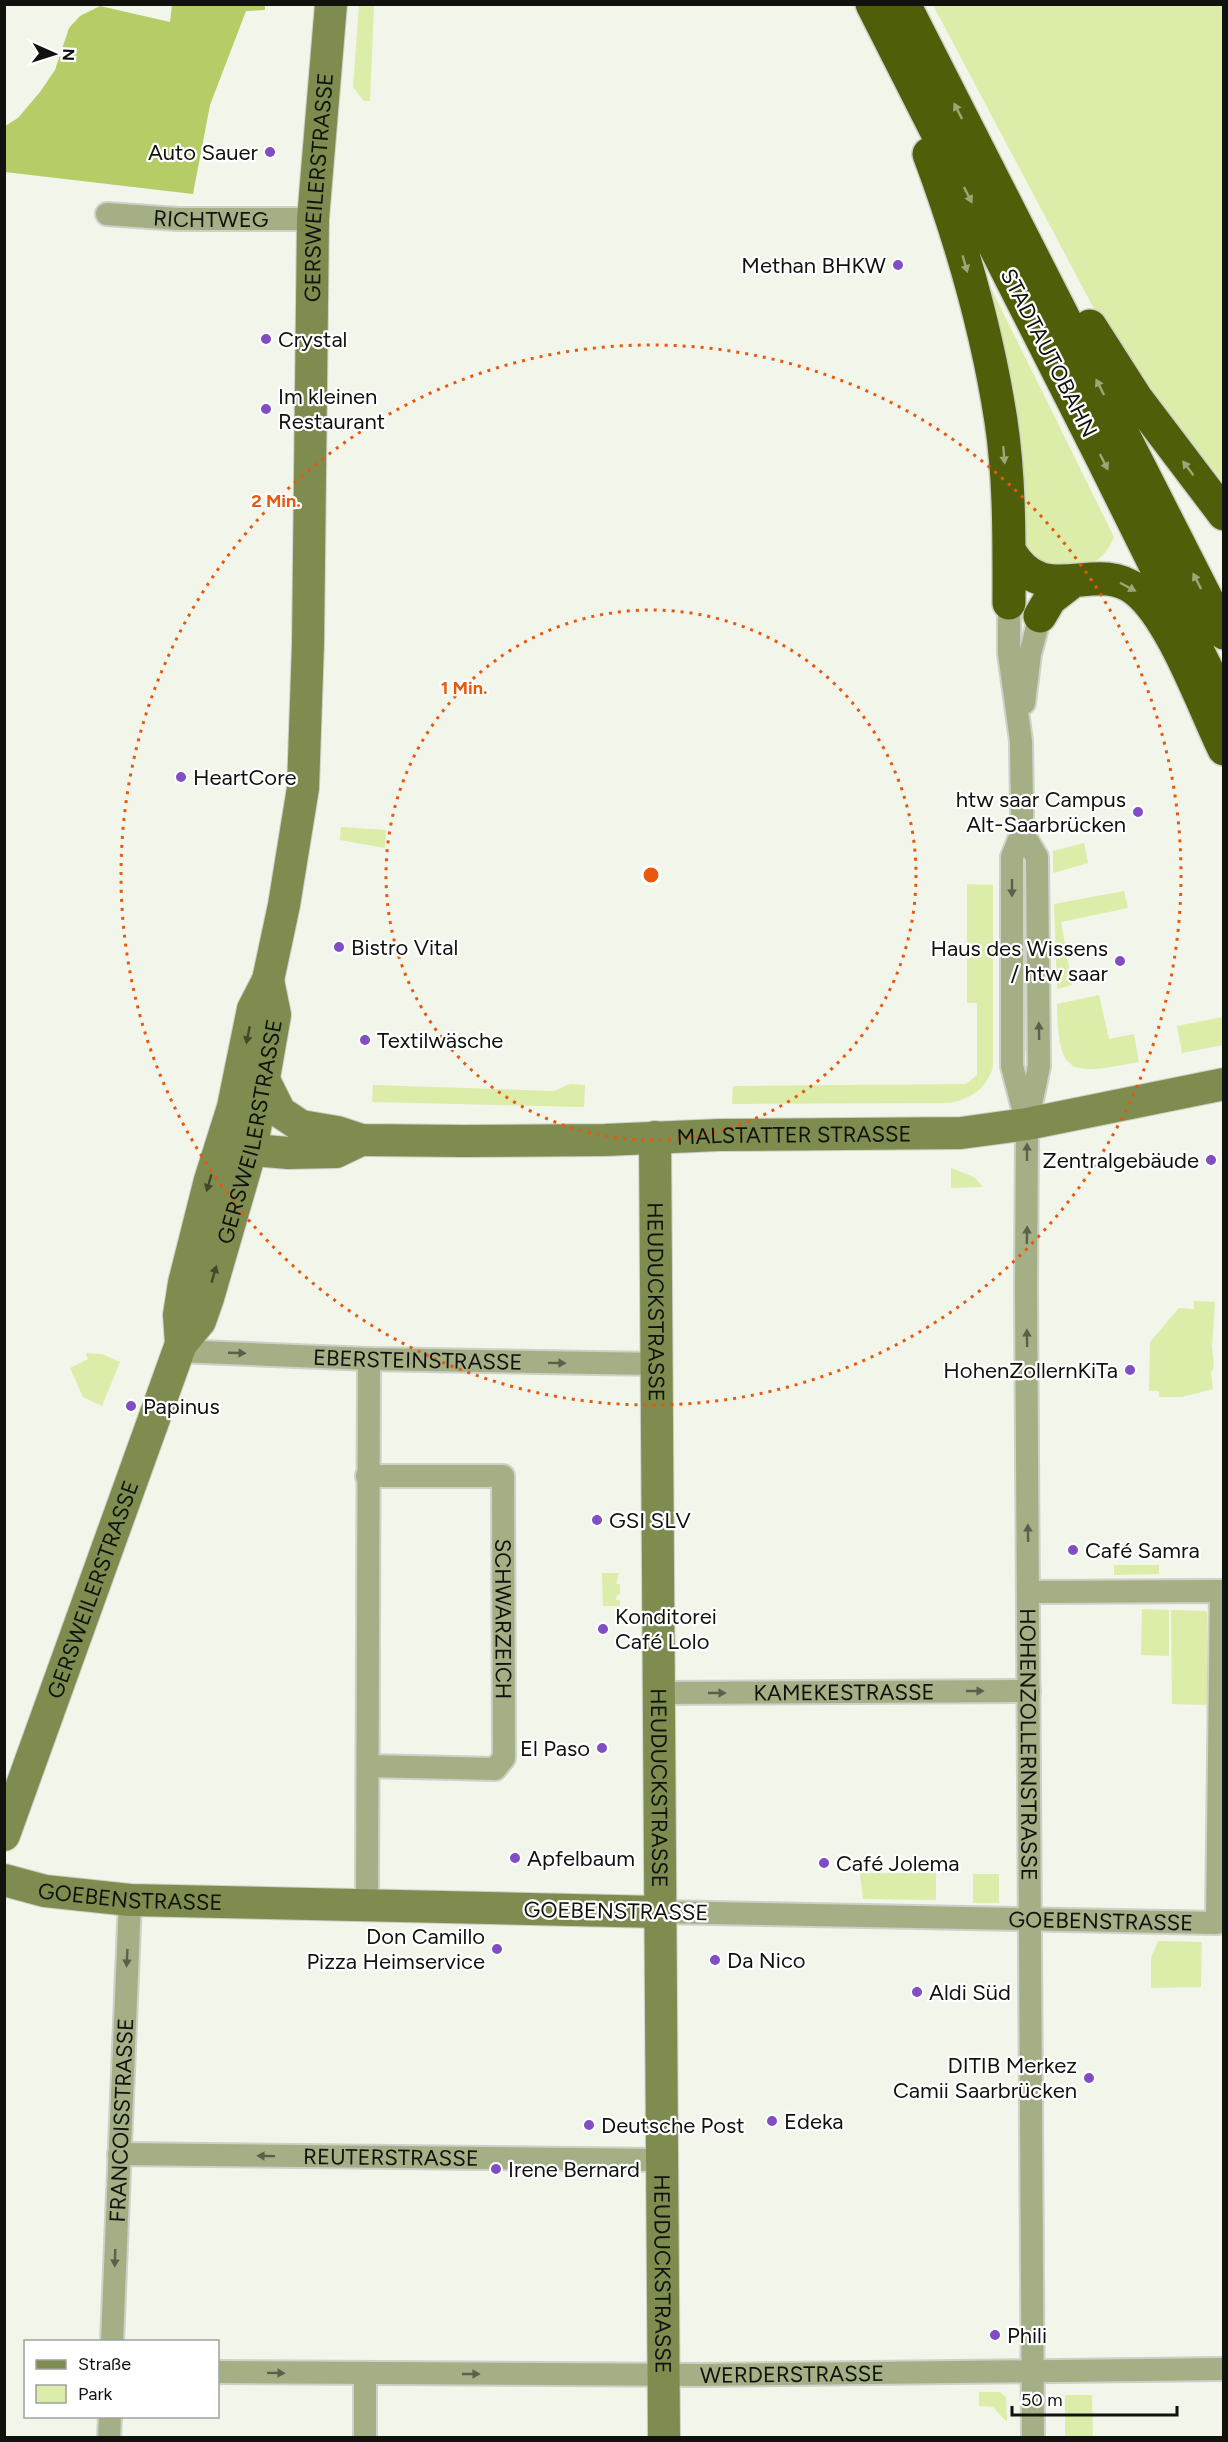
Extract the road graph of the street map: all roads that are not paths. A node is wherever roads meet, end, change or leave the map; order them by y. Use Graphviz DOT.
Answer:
graph roads {
  1 [pos="331,4"];
  2 [pos="884,7"];
  3 [pos="995,182"];
  4 [pos="108,214"];
  5 [pos="313,219"];
  6 [pos="1224,514"];
  7 [pos="1009,550"];
  8 [pos="1072,582"];
  9 [pos="1009,603"];
  10 [pos="1040,616"];
  11 [pos="1224,633"];
  12 [pos="1224,704"];
  13 [pos="1021,741"];
  14 [pos="1224,749"];
  15 [pos="268,980"];
  16 [pos="264,1080"];
  17 [pos="1224,1084"];
  18 [pos="1027,1124"];
  19 [pos="240,1133"];
  20 [pos="656,1137"];
  21 [pos="361,1140"];
  22 [pos="179,1347"];
  23 [pos="369,1359"];
  24 [pos="657,1364"];
  25 [pos="366,1476"];
  26 [pos="1029,1592"];
  27 [pos="1029,1691"];
  28 [pos="658,1693"];
  29 [pos="369,1766"];
  30 [pos="4,1835"];
  31 [pos="4,1880"];
  32 [pos="129,1900"];
  33 [pos="367,1905"];
  34 [pos="659,1912"];
  35 [pos="1031,1920"];
  36 [pos="119,2154"];
  37 [pos="661,2160"];
  38 [pos="112,2340"];
  39 [pos="1224,2369"];
  40 [pos="219,2372"];
  41 [pos="1032,2372"];
  42 [pos="365,2374"];
  43 [pos="663,2375"];
  44 [pos="110,2418"];
  45 [pos="109,2438"];
  46 [pos="365,2438"];
  47 [pos="664,2438"];
  48 [pos="1033,2438"];
  1 -- 5 [label="main road, GERSWEILERSTRASSE"];
  3 -- 2 [label="highway, STADTAUTOBAHN, one-way"];
  2 -- 7 [label="highway, one-way"];
  2 -- 12 [label="highway, STADTAUTOBAHN, one-way"];
  6 -- 3 [label="highway, one-way"];
  11 -- 3 [label="highway, STADTAUTOBAHN, one-way"];
  4 -- 5 [label="street, RICHTWEG"];
  5 -- 15 [label="main road, GERSWEILERSTRASSE"];
  7 -- 8 [label="highway"];
  7 -- 9 [label="highway"];
  8 -- 10 [label="highway"];
  8 -- 14 [label="highway, one-way"];
  9 -- 13 [label="street, HOHENZOLLERNSTRASSE"];
  10 -- 13 [label="street, HOHENZOLLERNSTRASSE"];
  13 -- 18 [label="street, HOHENZOLLERNSTRASSE"];
  15 -- 16 [label="main road, GERSWEILERSTRASSE"];
  15 -- 19 [label="main road, GERSWEILERSTRASSE, one-way"];
  16 -- 19 [label="main road, GERSWEILERSTRASSE"];
  16 -- 21 [label="main road, MALSTATTER STRASSE"];
  17 -- 18 [label="main road, MALSTATTER STRASSE"];
  18 -- 20 [label="main road, MALSTATTER STRASSE"];
  26 -- 18 [label="street, HOHENZOLLERNSTRASSE, one-way"];
  19 -- 21 [label="main road, MALSTATTER STRASSE"];
  19 -- 22 [label="main road, GERSWEILERSTRASSE"];
  20 -- 21 [label="main road, MALSTATTER STRASSE"];
  20 -- 24 [label="main road, HEUDUCKSTRASSE"];
  22 -- 23 [label="street, EBERSTEINSTRASSE, one-way"];
  22 -- 30 [label="main road, GERSWEILERSTRASSE"];
  23 -- 24 [label="street, EBERSTEINSTRASSE, one-way"];
  23 -- 25 [label="street"];
  24 -- 28 [label="main road, HEUDUCKSTRASSE"];
  25 -- 29 [label="street"];
  25 -- 29 [label="street, SCHWARZEICH"];
  26 -- 27 [label="street, HOHENZOLLERNSTRASSE"];
  26 -- 35 [label="street, GOEBENSTRASSE"];
  28 -- 27 [label="street, KAMEKESTRASSE, one-way"];
  27 -- 35 [label="street, HOHENZOLLERNSTRASSE"];
  28 -- 34 [label="main road, HEUDUCKSTRASSE"];
  29 -- 33 [label="street"];
  31 -- 32 [label="main road, GOEBENSTRASSE"];
  32 -- 33 [label="main road, GOEBENSTRASSE"];
  32 -- 36 [label="street, FRANCOISSTRASSE, one-way"];
  33 -- 34 [label="main road, GOEBENSTRASSE"];
  34 -- 35 [label="street, GOEBENSTRASSE"];
  34 -- 37 [label="main road, HEUDUCKSTRASSE"];
  35 -- 41 [label="street, HOHENZOLLERNSTRASSE"];
  37 -- 36 [label="street, REUTERSTRASSE, one-way"];
  36 -- 38 [label="street, FRANCOISSTRASSE, one-way"];
  37 -- 43 [label="main road, HEUDUCKSTRASSE"];
  39 -- 41 [label="street, WERDERSTRASSE"];
  40 -- 42 [label="street, WERDERSTRASSE, one-way"];
  41 -- 43 [label="street, WERDERSTRASSE"];
  41 -- 48 [label="street, HOHENZOLLERNSTRASSE"];
  42 -- 43 [label="street, WERDERSTRASSE, one-way"];
  42 -- 46 [label="street"];
  43 -- 47 [label="main road, HEUDUCKSTRASSE"];
  44 -- 45 [label="street"];
}
